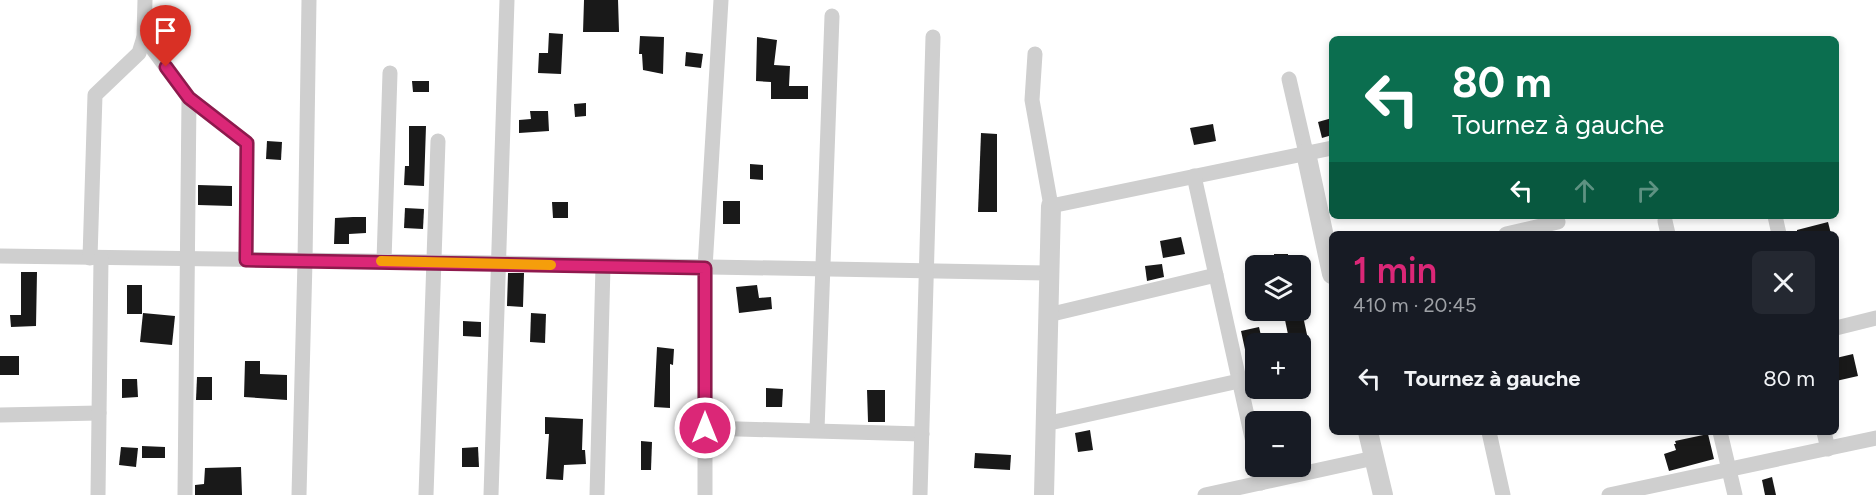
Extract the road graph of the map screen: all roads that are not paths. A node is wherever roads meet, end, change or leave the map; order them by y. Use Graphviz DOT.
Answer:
graph roads {
  1 [pos="145,0"];
  2 [pos="309,0"];
  3 [pos="507,0"];
  4 [pos="721,0"];
  5 [pos="832,16"];
  6 [pos="144,37"];
  7 [pos="933,38"];
  8 [pos="1035,54"];
  9 [pos="390,73"];
  10 [pos="1289,80"];
  11 [pos="189,98"];
  12 [pos="438,141"];
  13 [pos="1329,149"];
  14 [pos="1306,153"];
  15 [pos="1194,176"];
  16 [pos="1051,206"];
  17 [pos="1556,219"];
  18 [pos="1519,231"];
  19 [pos="0,256"];
  20 [pos="96,258"];
  21 [pos="188,259"];
  22 [pos="246,260"];
  23 [pos="1329,260"];
  24 [pos="305,261"];
  25 [pos="384,261"];
  26 [pos="435,262"];
  27 [pos="498,264"];
  28 [pos="603,266"];
  29 [pos="705,268"];
  30 [pos="822,270"];
  31 [pos="927,271"];
  32 [pos="1049,273"];
  33 [pos="1216,275"];
  34 [pos="1048,315"];
  35 [pos="1876,318"];
  36 [pos="1839,327"];
  37 [pos="1239,381"];
  38 [pos="1246,411"];
  39 [pos="99,413"];
  40 [pos="0,415"];
  41 [pos="1046,424"];
  42 [pos="705,428"];
  43 [pos="817,430"];
  44 [pos="922,434"];
  45 [pos="1369,435"];
  46 [pos="1490,435"];
  47 [pos="1721,435"];
  48 [pos="1825,435"];
  49 [pos="1876,441"];
  50 [pos="1828,449"];
  51 [pos="1374,458"];
  52 [pos="1729,470"];
  53 [pos="1261,477"];
  54 [pos="1262,483"];
  55 [pos="98,495"];
  56 [pos="185,495"];
  57 [pos="299,495"];
  58 [pos="426,495"];
  59 [pos="491,495"];
  60 [pos="597,495"];
  61 [pos="705,495"];
  62 [pos="920,495"];
  63 [pos="1044,495"];
  64 [pos="1205,495"];
  65 [pos="1383,495"];
  66 [pos="1503,495"];
  67 [pos="1609,495"];
  68 [pos="1735,495"];
  1 -- 6 [label="street"];
  2 -- 24 [label="street"];
  3 -- 27 [label="street"];
  4 -- 29 [label="street"];
  5 -- 30 [label="street"];
  6 -- 11 [label="street"];
  6 -- 20 [label="street"];
  7 -- 31 [label="street"];
  8 -- 16 [label="street"];
  9 -- 25 [label="street"];
  10 -- 14 [label="street"];
  11 -- 21 [label="street"];
  11 -- 22 [label="street"];
  12 -- 26 [label="street"];
  13 -- 14 [label="street"];
  14 -- 15 [label="street"];
  14 -- 23 [label="street"];
  15 -- 16 [label="street"];
  15 -- 33 [label="street"];
  16 -- 32 [label="street"];
  17 -- 18 [label="street"];
  19 -- 20 [label="street"];
  20 -- 21 [label="street"];
  20 -- 39 [label="street"];
  21 -- 22 [label="street"];
  21 -- 56 [label="street"];
  22 -- 24 [label="street"];
  24 -- 25 [label="street"];
  24 -- 57 [label="street"];
  25 -- 26 [label="street"];
  26 -- 27 [label="street"];
  26 -- 58 [label="street"];
  27 -- 28 [label="street"];
  27 -- 59 [label="street"];
  28 -- 29 [label="street"];
  28 -- 60 [label="street"];
  29 -- 30 [label="street"];
  29 -- 42 [label="street"];
  30 -- 31 [label="street"];
  30 -- 43 [label="street"];
  31 -- 32 [label="street"];
  31 -- 44 [label="street"];
  32 -- 34 [label="street"];
  33 -- 34 [label="street"];
  33 -- 37 [label="street"];
  34 -- 41 [label="street"];
  35 -- 36 [label="street"];
  37 -- 38 [label="street"];
  37 -- 41 [label="street"];
  39 -- 40 [label="street"];
  39 -- 55 [label="street"];
  41 -- 63 [label="street"];
  42 -- 43 [label="street"];
  42 -- 61 [label="street"];
  43 -- 44 [label="street"];
  44 -- 62 [label="street"];
  45 -- 51 [label="street"];
  46 -- 66 [label="street"];
  47 -- 52 [label="street"];
  48 -- 50 [label="street"];
  49 -- 50 [label="street"];
  50 -- 52 [label="street"];
  51 -- 54 [label="street"];
  51 -- 65 [label="street"];
  52 -- 67 [label="street"];
  52 -- 68 [label="street"];
  53 -- 54 [label="street"];
  54 -- 64 [label="street"];
}
